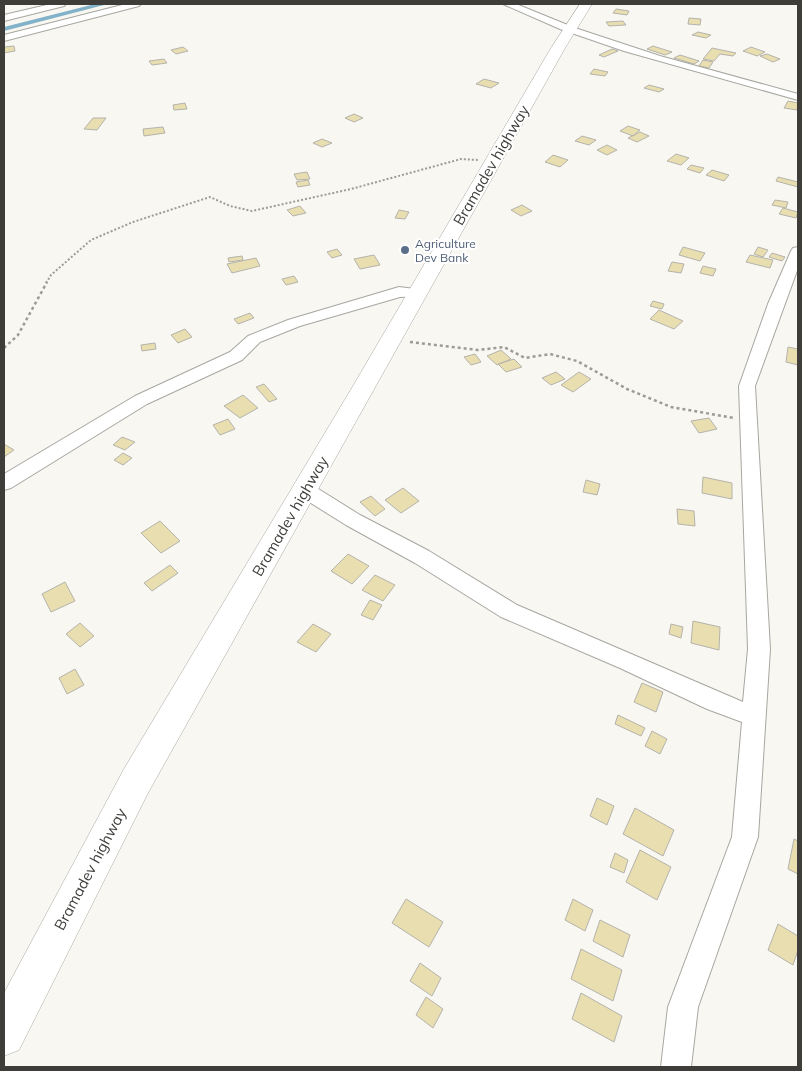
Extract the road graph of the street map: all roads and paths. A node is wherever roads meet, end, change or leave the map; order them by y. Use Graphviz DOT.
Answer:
graph roads {
  1 [pos="61,4"];
  2 [pos="136,4"];
  3 [pos="508,4"];
  4 [pos="586,4"];
  5 [pos="4,18"];
  6 [pos="571,30"];
  7 [pos="4,38"];
  8 [pos="798,97"];
  9 [pos="494,161"];
  10 [pos="798,251"];
  11 [pos="418,293"];
  12 [pos="392,339"];
  13 [pos="4,348"];
  14 [pos="749,421"];
  15 [pos="4,482"];
  16 [pos="305,490"];
  17 [pos="754,716"];
  18 [pos="4,1035"];
  19 [pos="676,1067"];
  1 -- 5 [label="street"];
  2 -- 7 [label="street"];
  3 -- 6 [label="street"];
  4 -- 6 [label="street, Bramadev highway"];
  6 -- 8 [label="street"];
  6 -- 9 [label="street, Bramadev highway"];
  9 -- 11 [label="street, Bramadev highway"];
  9 -- 13 [label="path"];
  10 -- 14 [label="street"];
  11 -- 12 [label="street, Bramadev highway"];
  11 -- 15 [label="street"];
  12 -- 14 [label="path"];
  12 -- 16 [label="street, Bramadev highway"];
  14 -- 17 [label="street"];
  16 -- 17 [label="street"];
  16 -- 18 [label="street, Bramadev highway"];
  17 -- 19 [label="street"];
}
